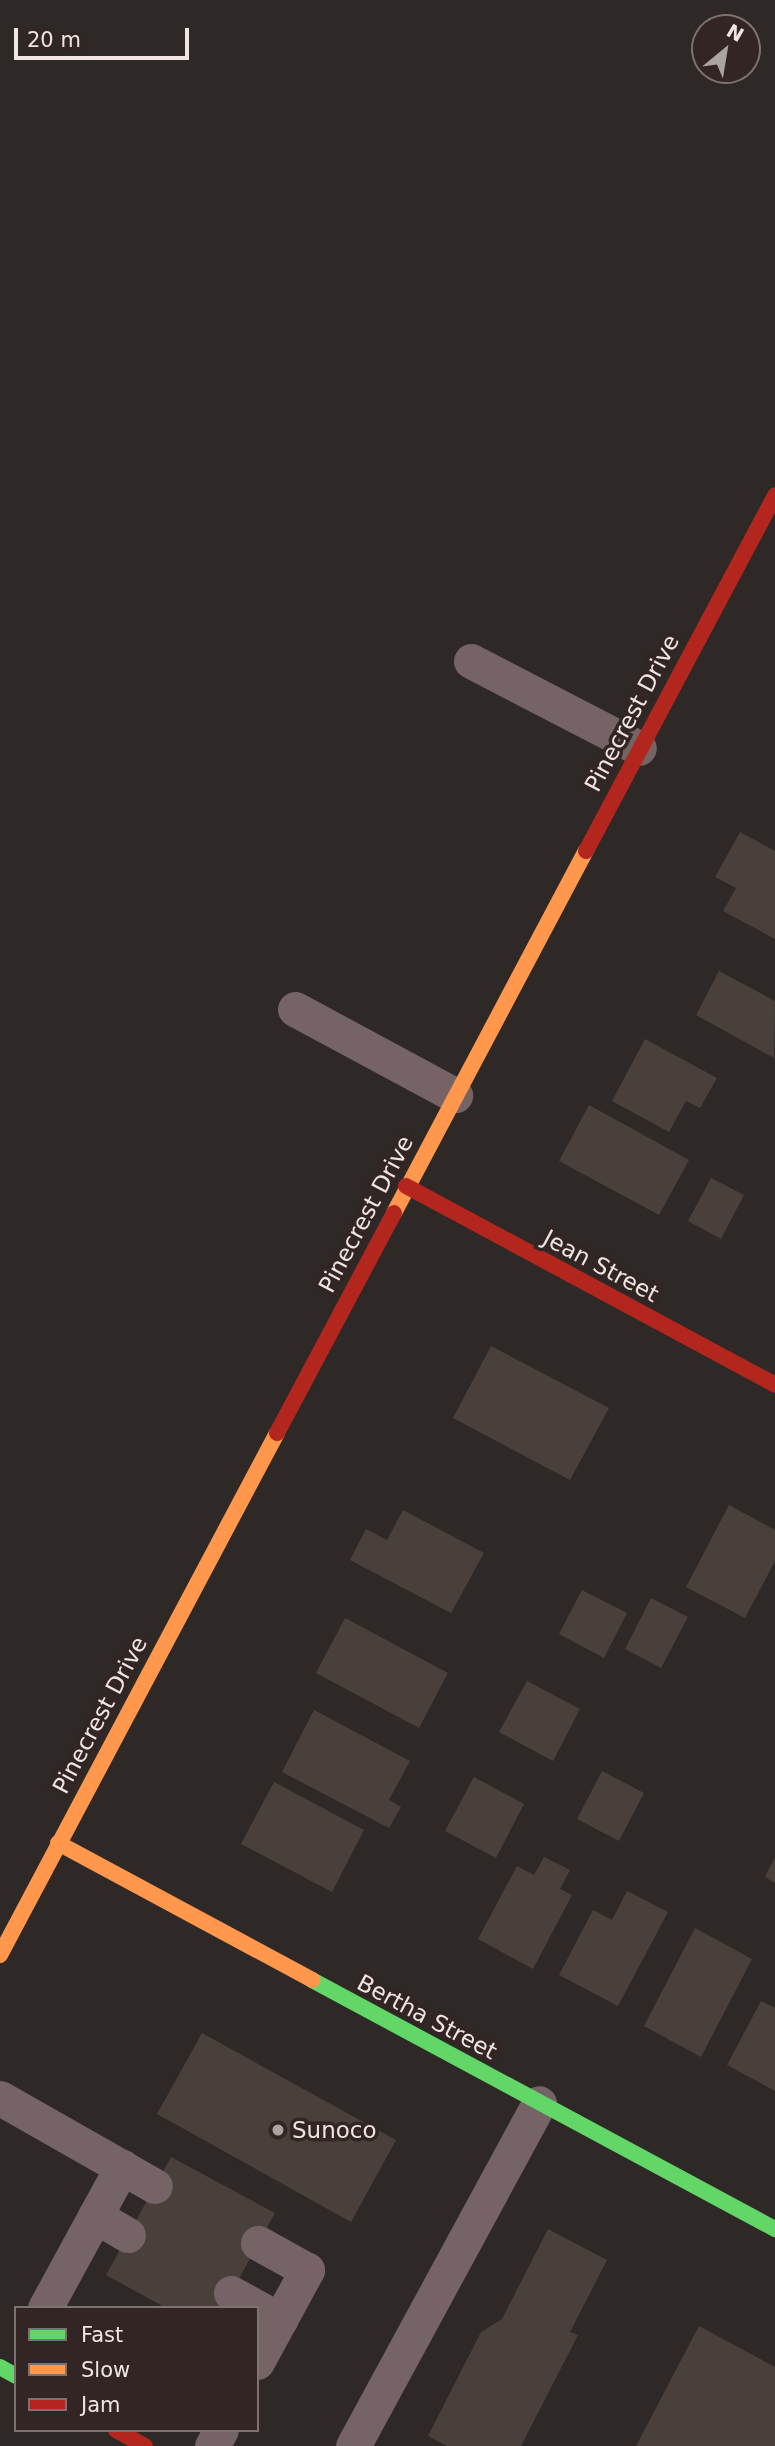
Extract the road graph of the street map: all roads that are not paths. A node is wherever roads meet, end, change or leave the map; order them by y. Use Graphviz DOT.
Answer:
graph roads {
  1 [pos="775,495"];
  2 [pos="471,661"];
  3 [pos="639,748"];
  4 [pos="295,1009"];
  5 [pos="455,1095"];
  6 [pos="406,1186"];
  7 [pos="775,1385"];
  8 [pos="58,1843"];
  9 [pos="0,1955"];
  10 [pos="0,2098"];
  11 [pos="539,2103"];
  12 [pos="122,2167"];
  13 [pos="155,2186"];
  14 [pos="95,2216"];
  15 [pos="775,2229"];
  16 [pos="128,2235"];
  17 [pos="258,2243"];
  18 [pos="231,2292"];
  19 [pos="46,2306"];
  20 [pos="256,2306"];
  21 [pos="259,2308"];
  22 [pos="280,2320"];
  23 [pos="259,2358"];
  24 [pos="120,2432"];
  25 [pos="145,2446"];
  26 [pos="352,2446"];
  1 -- 3 [label="main road, Pinecrest Drive"];
  2 -- 3 [label="lane"];
  3 -- 5 [label="main road, Pinecrest Drive"];
  4 -- 5 [label="lane"];
  5 -- 6 [label="main road, Pinecrest Drive"];
  6 -- 7 [label="main road, Jean Street"];
  6 -- 8 [label="main road, Pinecrest Drive"];
  8 -- 9 [label="main road, Pinecrest Drive"];
  8 -- 11 [label="main road, Bertha Street"];
  10 -- 12 [label="lane"];
  11 -- 15 [label="main road, Bertha Street"];
  11 -- 26 [label="lane"];
  12 -- 13 [label="lane"];
  12 -- 14 [label="lane"];
  14 -- 16 [label="lane"];
  14 -- 19 [label="lane"];
  17 -- 22 [label="lane"];
  18 -- 20 [label="lane"];
  21 -- 22 [label="lane"];
  22 -- 23 [label="lane"];
  24 -- 25 [label="main road"];
}
